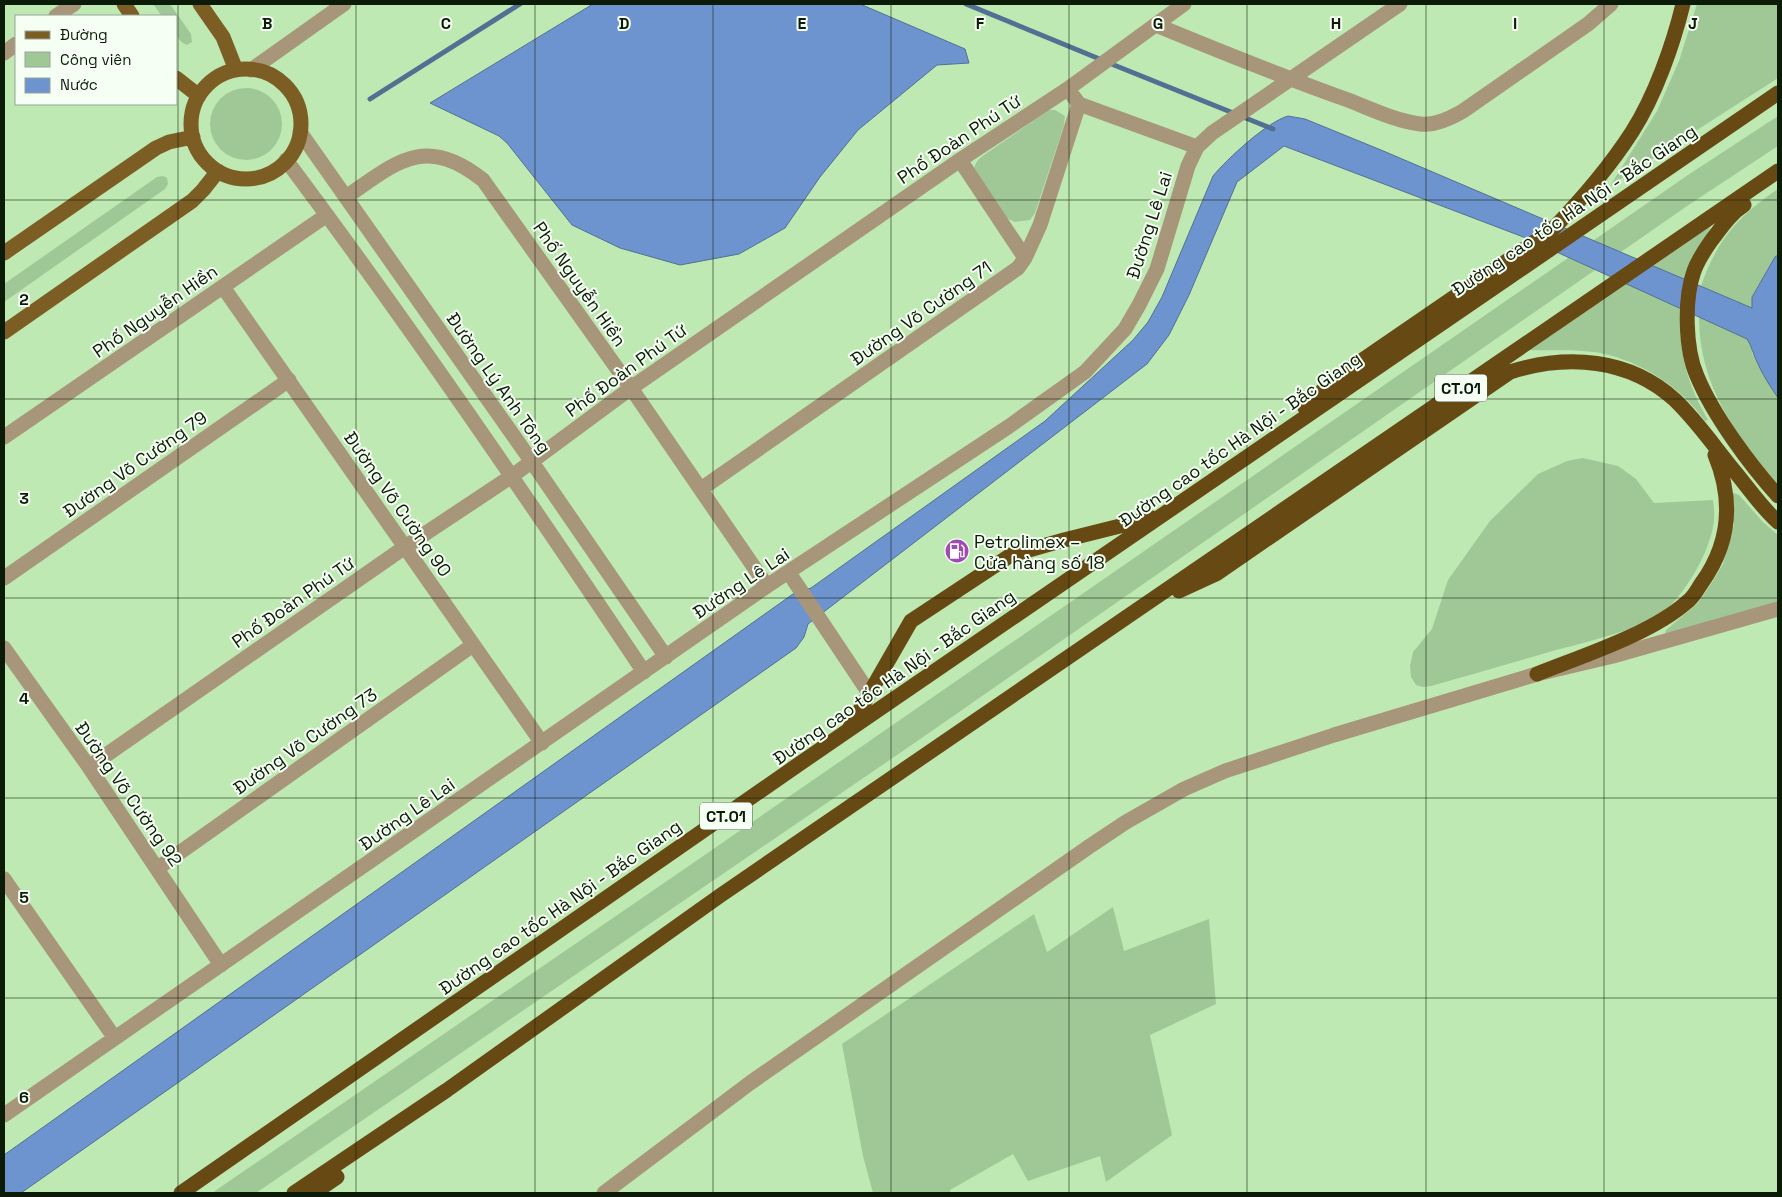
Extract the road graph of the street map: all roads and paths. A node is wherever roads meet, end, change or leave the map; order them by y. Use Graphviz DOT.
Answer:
graph roads {
  1 [pos="74,4"];
  2 [pos="124,4"];
  3 [pos="200,4"];
  4 [pos="344,4"];
  5 [pos="1184,4"];
  6 [pos="1400,4"];
  7 [pos="1611,4"];
  8 [pos="1683,4"];
  9 [pos="58,15"];
  10 [pos="131,15"];
  11 [pos="1156,25"];
  12 [pos="15,45"];
  13 [pos="4,53"];
  14 [pos="243,70"];
  15 [pos="178,80"];
  16 [pos="1290,80"];
  17 [pos="1068,88"];
  18 [pos="1778,93"];
  19 [pos="199,96"];
  20 [pos="1079,104"];
  21 [pos="300,132"];
  22 [pos="193,137"];
  23 [pos="1197,147"];
  24 [pos="286,160"];
  25 [pos="960,160"];
  26 [pos="218,171"];
  27 [pos="1778,171"];
  28 [pos="1778,182"];
  29 [pos="346,197"];
  30 [pos="326,215"];
  31 [pos="4,253"];
  32 [pos="1025,258"];
  33 [pos="223,287"];
  34 [pos="431,318"];
  35 [pos="411,331"];
  36 [pos="4,332"];
  37 [pos="288,380"];
  38 [pos="631,388"];
  39 [pos="4,437"];
  40 [pos="1271,440"];
  41 [pos="1709,440"];
  42 [pos="532,462"];
  43 [pos="512,476"];
  44 [pos="701,489"];
  45 [pos="1778,496"];
  46 [pos="1160,516"];
  47 [pos="1778,522"];
  48 [pos="405,547"];
  49 [pos="789,573"];
  50 [pos="4,578"];
  51 [pos="767,586"];
  52 [pos="1145,605"];
  53 [pos="1778,609"];
  54 [pos="473,645"];
  55 [pos="4,648"];
  56 [pos="666,657"];
  57 [pos="644,672"];
  58 [pos="1537,674"];
  59 [pos="869,693"];
  60 [pos="848,731"];
  61 [pos="542,743"];
  62 [pos="89,767"];
  63 [pos="158,868"];
  64 [pos="4,879"];
  65 [pos="221,964"];
  66 [pos="114,1037"];
  67 [pos="447,1090"];
  68 [pos="7,1107"];
  69 [pos="181,1193"];
  70 [pos="294,1193"];
  71 [pos="314,1193"];
  72 [pos="604,1193"];
  1 -- 9 [label="street"];
  2 -- 10 [label="main road"];
  3 -- 14 [label="main road"];
  4 -- 14 [label="street"];
  5 -- 11 [label="street, Phố Đoàn Phú Tứ"];
  6 -- 16 [label="street, Đường Lê Lai"];
  7 -- 16 [label="street"];
  8 -- 40 [label="highway"];
  11 -- 16 [label="street"];
  11 -- 17 [label="street, Phố Đoàn Phú Tứ"];
  12 -- 13 [label="street"];
  14 -- 19 [label="main road"];
  14 -- 21 [label="main road"];
  15 -- 19 [label="main road"];
  16 -- 23 [label="street, Đường Lê Lai"];
  17 -- 20 [label="street"];
  17 -- 25 [label="street, Phố Đoàn Phú Tứ"];
  18 -- 40 [label="highway, Đường cao tốc Hà Nội - Bắc Giang / CT.01"];
  19 -- 22 [label="main road"];
  20 -- 23 [label="street"];
  20 -- 32 [label="street, Đường Võ Cường 71"];
  21 -- 24 [label="main road"];
  21 -- 29 [label="street, Đường Lý Anh Tông"];
  22 -- 26 [label="main road"];
  22 -- 31 [label="main road"];
  23 -- 49 [label="street, Đường Lê Lai"];
  24 -- 26 [label="main road"];
  24 -- 30 [label="street"];
  25 -- 32 [label="street"];
  25 -- 38 [label="street, Phố Đoàn Phú Tứ"];
  26 -- 36 [label="main road"];
  27 -- 52 [label="highway, CT.01"];
  28 -- 45 [label="highway"];
  29 -- 34 [label="street, Đường Lý Anh Tông"];
  29 -- 38 [label="street, Phố Nguyễn Hiền"];
  30 -- 33 [label="street, Phố Nguyễn Hiền"];
  30 -- 35 [label="street"];
  32 -- 44 [label="street, Đường Võ Cường 71"];
  33 -- 37 [label="street, Đường Võ Cường 90"];
  33 -- 39 [label="street, Phố Nguyễn Hiền"];
  34 -- 35 [label="street"];
  34 -- 42 [label="street, Đường Lý Anh Tông"];
  35 -- 43 [label="street"];
  37 -- 48 [label="street, Đường Võ Cường 90"];
  37 -- 50 [label="street, Đường Võ Cường 79"];
  38 -- 42 [label="street, Phố Đoàn Phú Tứ"];
  38 -- 44 [label="street, Phố Nguyễn Hiền"];
  40 -- 46 [label="highway, Đường cao tốc Hà Nội - Bắc Giang / CT.01"];
  41 -- 47 [label="highway"];
  41 -- 52 [label="highway"];
  41 -- 58 [label="highway"];
  42 -- 43 [label="street, Phố Đoàn Phú Tứ"];
  42 -- 56 [label="street, Đường Lý Anh Tông"];
  43 -- 48 [label="street, Phố Đoàn Phú Tứ"];
  43 -- 57 [label="street"];
  44 -- 51 [label="street, Phố Nguyễn Hiền"];
  46 -- 59 [label="highway"];
  46 -- 60 [label="highway, Đường cao tốc Hà Nội - Bắc Giang / CT.01"];
  48 -- 54 [label="street, Đường Võ Cường 90"];
  48 -- 62 [label="street, Phố Đoàn Phú Tứ"];
  49 -- 51 [label="street, Đường Lê Lai"];
  49 -- 59 [label="street"];
  51 -- 56 [label="street, Đường Lê Lai"];
  52 -- 67 [label="highway, CT.01"];
  53 -- 58 [label="street"];
  54 -- 61 [label="street, Đường Võ Cường 90"];
  54 -- 63 [label="street, Đường Võ Cường 73"];
  55 -- 62 [label="street, Đường Võ Cường 92"];
  56 -- 57 [label="street, Đường Lê Lai"];
  57 -- 61 [label="street, Đường Lê Lai"];
  58 -- 72 [label="street"];
  59 -- 60 [label="highway"];
  60 -- 69 [label="highway, Đường cao tốc Hà Nội - Bắc Giang / CT.01"];
  61 -- 65 [label="street, Đường Lê Lai"];
  62 -- 63 [label="street, Đường Võ Cường 92"];
  63 -- 65 [label="street, Đường Võ Cường 92"];
  64 -- 66 [label="street"];
  65 -- 66 [label="street, Đường Lê Lai"];
  66 -- 68 [label="street, Đường Lê Lai"];
  67 -- 70 [label="highway, CT.01"];
  67 -- 71 [label="highway"];
}
